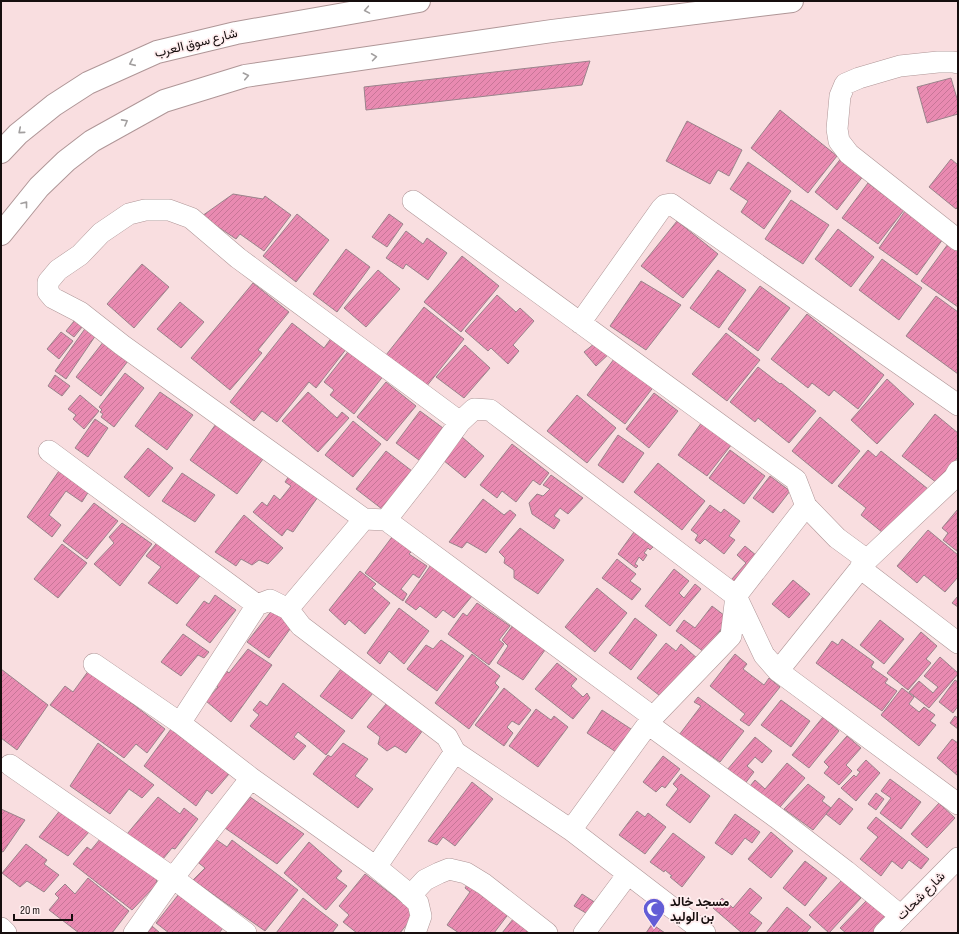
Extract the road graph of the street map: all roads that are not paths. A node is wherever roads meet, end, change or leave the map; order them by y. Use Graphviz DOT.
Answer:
graph roads {
  1 [pos="419,1"];
  2 [pos="792,1"];
  3 [pos="958,63"];
  4 [pos="1,152"];
  5 [pos="413,202"];
  6 [pos="1,234"];
  7 [pos="958,240"];
  8 [pos="580,323"];
  9 [pos="958,405"];
  10 [pos="460,422"];
  11 [pos="49,451"];
  12 [pos="957,477"];
  13 [pos="806,506"];
  14 [pos="364,519"];
  15 [pos="386,520"];
  16 [pos="863,564"];
  17 [pos="736,596"];
  18 [pos="257,605"];
  19 [pos="288,609"];
  20 [pos="958,643"];
  21 [pos="94,664"];
  22 [pos="778,671"];
  23 [pos="651,720"];
  24 [pos="180,723"];
  25 [pos="456,752"];
  26 [pos="10,765"];
  27 [pos="251,778"];
  28 [pos="958,804"];
  29 [pos="571,830"];
  30 [pos="958,858"];
  31 [pos="376,867"];
  32 [pos="628,874"];
  33 [pos="173,878"];
  34 [pos="410,896"];
  35 [pos="901,916"];
  36 [pos="1,928"];
  37 [pos="6,933"];
  38 [pos="134,933"];
  39 [pos="246,933"];
  40 [pos="415,933"];
  41 [pos="547,933"];
  42 [pos="584,933"];
  43 [pos="705,933"];
  44 [pos="884,933"];
  1 -- 4 [label="main road, شارع سوق العرب, one-way"];
  6 -- 2 [label="main road, one-way"];
  3 -- 7 [label="street"];
  5 -- 8 [label="street"];
  8 -- 9 [label="street"];
  8 -- 13 [label="street"];
  10 -- 14 [label="street"];
  10 -- 15 [label="street"];
  10 -- 17 [label="street"];
  11 -- 18 [label="street"];
  12 -- 16 [label="street"];
  13 -- 16 [label="street"];
  13 -- 17 [label="street"];
  14 -- 15 [label="street"];
  14 -- 19 [label="street"];
  15 -- 23 [label="street"];
  16 -- 20 [label="street"];
  16 -- 22 [label="street"];
  17 -- 22 [label="street"];
  17 -- 23 [label="street"];
  18 -- 19 [label="street"];
  18 -- 24 [label="street"];
  19 -- 25 [label="street"];
  21 -- 24 [label="street"];
  22 -- 28 [label="street"];
  23 -- 29 [label="street"];
  23 -- 35 [label="street"];
  24 -- 27 [label="street"];
  25 -- 29 [label="street"];
  25 -- 31 [label="street"];
  26 -- 33 [label="street"];
  27 -- 31 [label="street"];
  27 -- 33 [label="street"];
  29 -- 32 [label="street"];
  30 -- 35 [label="street, شارع شحات"];
  31 -- 34 [label="street"];
  32 -- 42 [label="street"];
  32 -- 43 [label="street"];
  33 -- 38 [label="street"];
  33 -- 39 [label="street"];
  34 -- 40 [label="street"];
  34 -- 41 [label="street"];
  35 -- 44 [label="street, شارع شحات"];
  36 -- 37 [label="street"];
}
